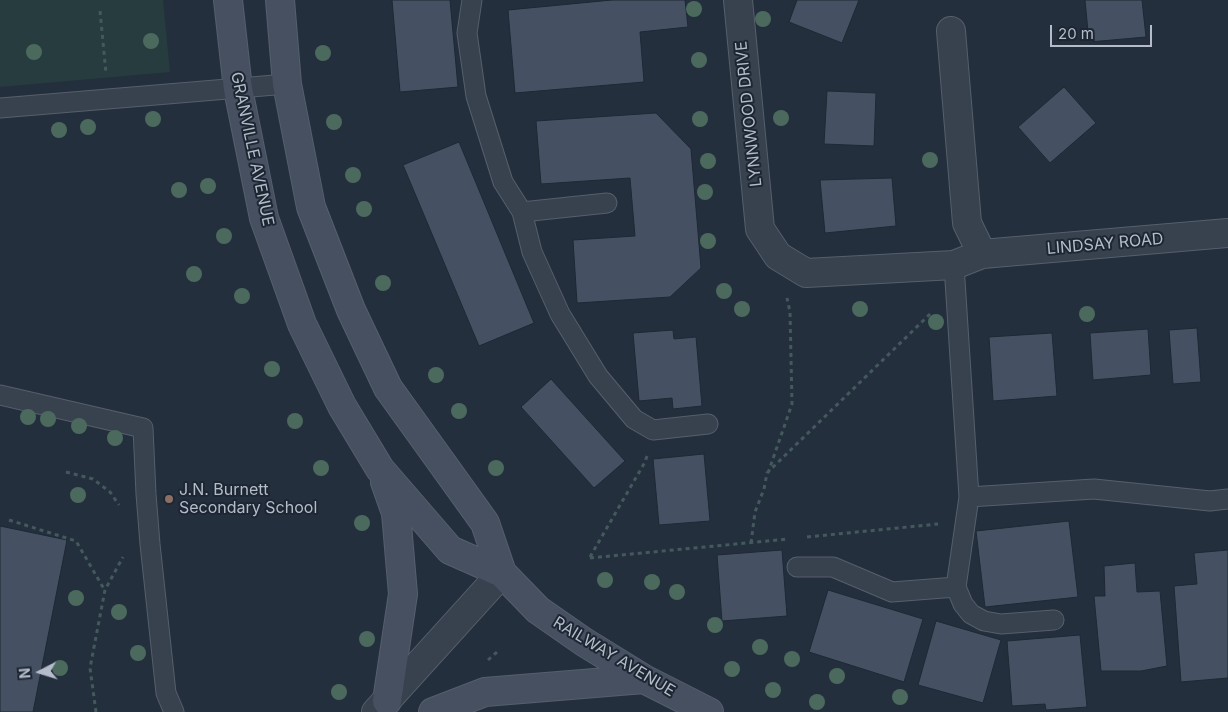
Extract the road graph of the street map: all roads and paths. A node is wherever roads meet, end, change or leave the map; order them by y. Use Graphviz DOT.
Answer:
graph roads {
  1 [pos="228,0"];
  2 [pos="280,0"];
  3 [pos="472,0"];
  4 [pos="738,0"];
  5 [pos="100,11"];
  6 [pos="950,31"];
  7 [pos="287,84"];
  8 [pos="238,89"];
  9 [pos="108,100"];
  10 [pos="0,108"];
  11 [pos="607,203"];
  12 [pos="522,212"];
  13 [pos="760,229"];
  14 [pos="1228,233"];
  15 [pos="982,254"];
  16 [pos="778,256"];
  17 [pos="954,265"];
  18 [pos="936,308"];
  19 [pos="0,394"];
  20 [pos="708,424"];
  21 [pos="653,430"];
  22 [pos="380,469"];
  23 [pos="66,472"];
  24 [pos="768,473"];
  25 [pos="969,497"];
  26 [pos="1228,500"];
  27 [pos="120,508"];
  28 [pos="9,520"];
  29 [pos="800,538"];
  30 [pos="790,539"];
  31 [pos="751,543"];
  32 [pos="150,544"];
  33 [pos="798,567"];
  34 [pos="502,573"];
  35 [pos="956,587"];
  36 [pos="104,590"];
  37 [pos="1054,620"];
  38 [pos="644,680"];
  39 [pos="381,706"];
  40 [pos="96,712"];
  41 [pos="174,712"];
  42 [pos="433,712"];
  43 [pos="709,712"];
  1 -- 8 [label="main road, GRANVILLE AVENUE"];
  2 -- 7 [label="main road"];
  3 -- 12 [label="lane"];
  4 -- 13 [label="street, LYNNWOOD DRIVE"];
  5 -- 9 [label="path"];
  6 -- 15 [label="street"];
  7 -- 8 [label="lane"];
  7 -- 34 [label="main road"];
  8 -- 9 [label="lane"];
  8 -- 22 [label="main road, GRANVILLE AVENUE"];
  9 -- 10 [label="lane"];
  11 -- 12 [label="lane"];
  12 -- 21 [label="lane"];
  13 -- 16 [label="street, LINDSAY ROAD"];
  14 -- 15 [label="street, LINDSAY ROAD"];
  15 -- 17 [label="street, LINDSAY ROAD"];
  16 -- 17 [label="street, LINDSAY ROAD"];
  16 -- 24 [label="path"];
  17 -- 25 [label="lane"];
  18 -- 24 [label="path"];
  19 -- 32 [label="lane"];
  20 -- 21 [label="lane"];
  21 -- 31 [label="path"];
  22 -- 34 [label="main road, GRANVILLE AVENUE"];
  22 -- 39 [label="main road"];
  23 -- 27 [label="path"];
  24 -- 31 [label="path"];
  25 -- 26 [label="lane"];
  25 -- 29 [label="path"];
  25 -- 35 [label="lane"];
  28 -- 36 [label="path"];
  30 -- 31 [label="path"];
  32 -- 36 [label="path"];
  32 -- 41 [label="lane"];
  33 -- 35 [label="lane"];
  34 -- 38 [label="main road, RAILWAY AVENUE"];
  34 -- 39 [label="street"];
  35 -- 37 [label="lane"];
  36 -- 40 [label="path"];
  38 -- 42 [label="main road"];
  38 -- 43 [label="main road, RAILWAY AVENUE"];
}
